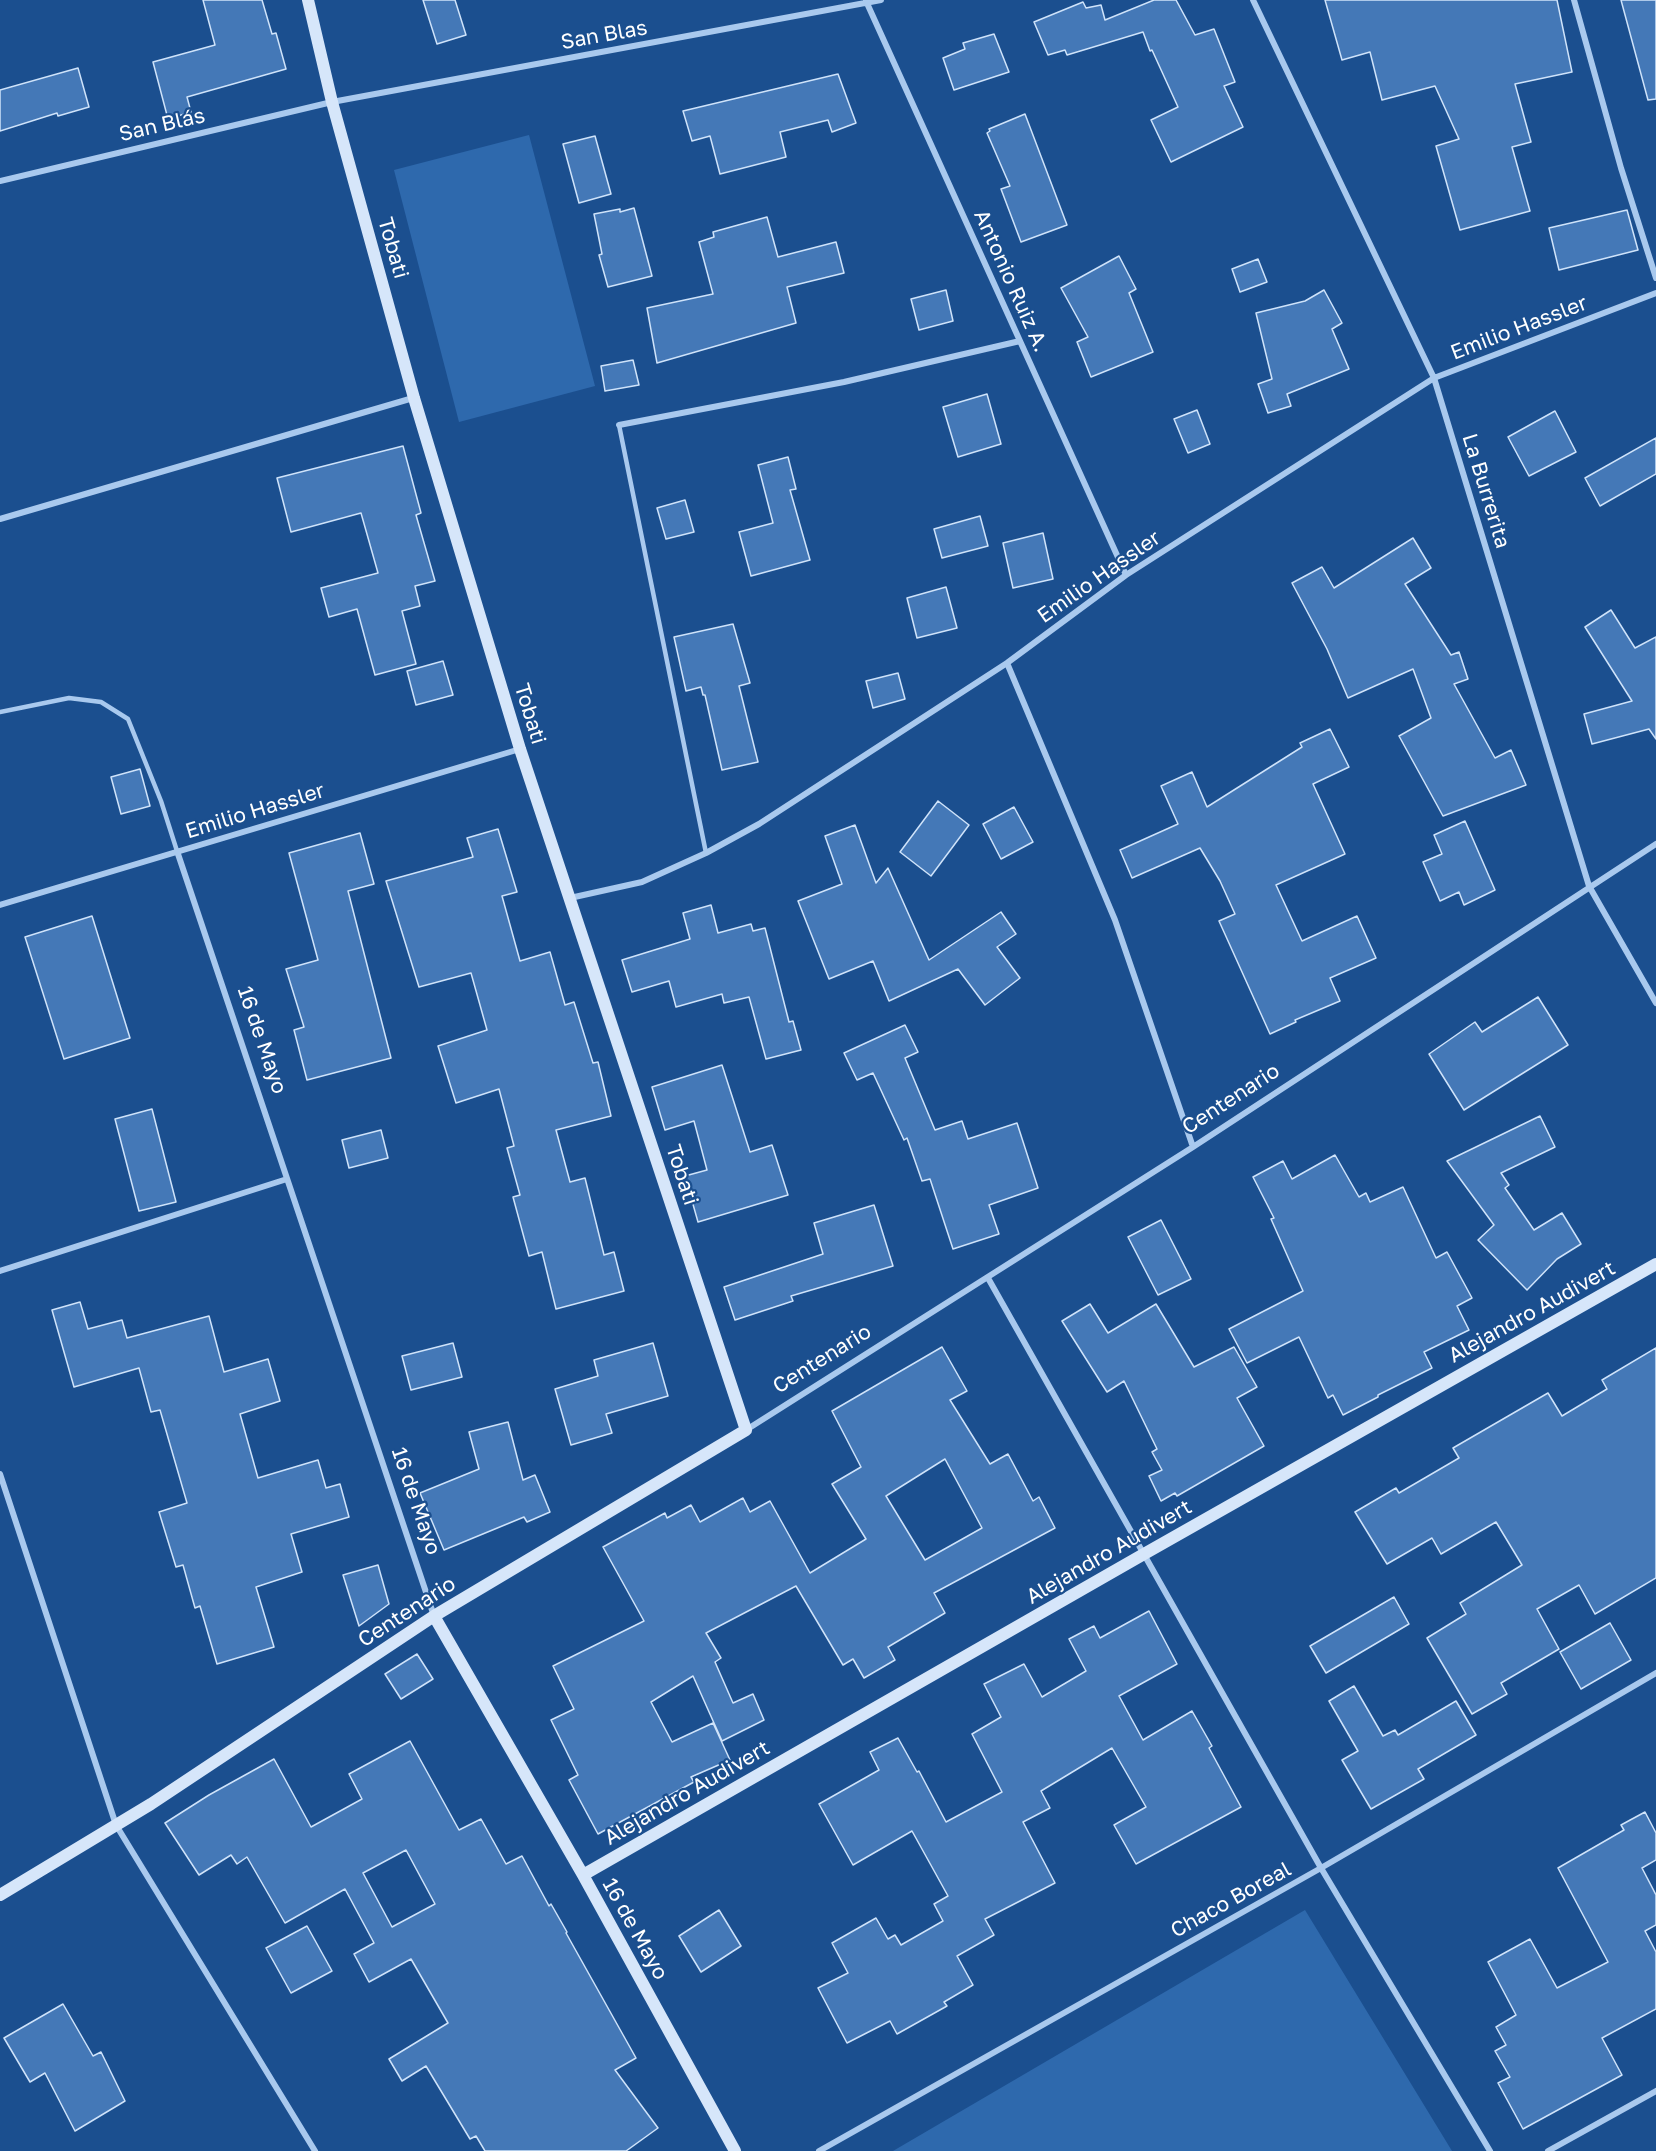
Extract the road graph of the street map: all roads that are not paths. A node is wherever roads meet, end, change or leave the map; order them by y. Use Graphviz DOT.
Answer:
graph roads {
  1 [pos="308,0"];
  2 [pos="881,0"];
  3 [pos="1253,0"];
  4 [pos="1574,0"];
  5 [pos="867,2"];
  6 [pos="332,102"];
  7 [pos="0,181"];
  8 [pos="1656,278"];
  9 [pos="1656,293"];
  10 [pos="1020,341"];
  11 [pos="1434,378"];
  12 [pos="414,398"];
  13 [pos="619,424"];
  14 [pos="0,519"];
  15 [pos="1126,575"];
  16 [pos="1007,663"];
  17 [pos="0,712"];
  18 [pos="520,749"];
  19 [pos="1656,844"];
  20 [pos="177,851"];
  21 [pos="706,854"];
  22 [pos="1589,886"];
  23 [pos="569,898"];
  24 [pos="0,905"];
  25 [pos="1656,1003"];
  26 [pos="1193,1147"];
  27 [pos="287,1179"];
  28 [pos="1656,1264"];
  29 [pos="0,1271"];
  30 [pos="988,1278"];
  31 [pos="746,1430"];
  32 [pos="0,1474"];
  33 [pos="1143,1554"];
  34 [pos="434,1616"];
  35 [pos="1656,1673"];
  36 [pos="116,1825"];
  37 [pos="1321,1868"];
  38 [pos="583,1875"];
  39 [pos="0,1895"];
  40 [pos="1656,2091"];
  41 [pos="315,2151"];
  42 [pos="735,2151"];
  43 [pos="819,2151"];
  44 [pos="1490,2151"];
  45 [pos="1548,2151"];
  1 -- 6 [label="street, Tobati"];
  2 -- 5 [label="street, San Blas"];
  3 -- 11 [label="street, La Burrerita"];
  4 -- 8 [label="street"];
  5 -- 6 [label="street, San Blas"];
  5 -- 10 [label="street, Antonio Ruiz A."];
  6 -- 7 [label="street, San Blás"];
  6 -- 12 [label="street, Tobati"];
  9 -- 11 [label="street, Emilio Hassler"];
  10 -- 13 [label="street"];
  10 -- 15 [label="street, Antonio Ruiz A."];
  11 -- 15 [label="street, Emilio Hassler"];
  11 -- 22 [label="street, La Burrerita"];
  12 -- 14 [label="street"];
  12 -- 18 [label="street, Tobati"];
  13 -- 21 [label="lane"];
  15 -- 16 [label="street, Emilio Hassler"];
  16 -- 21 [label="street, Emilio Hassler"];
  16 -- 26 [label="street"];
  17 -- 20 [label="lane"];
  18 -- 20 [label="street, Emilio Hassler"];
  18 -- 23 [label="street, Tobati"];
  19 -- 22 [label="street, Centenario"];
  20 -- 24 [label="street, Emilio Hassler"];
  20 -- 27 [label="street, 16 de Mayo"];
  21 -- 23 [label="street, Emilio Hassler"];
  22 -- 25 [label="street, La Burrerita"];
  22 -- 26 [label="street, Centenario"];
  23 -- 31 [label="street, Tobati"];
  26 -- 30 [label="street, Centenario"];
  27 -- 29 [label="street"];
  27 -- 34 [label="street, 16 de Mayo"];
  28 -- 33 [label="street, Alejandro Audivert"];
  30 -- 31 [label="street, Centenario"];
  30 -- 33 [label="street"];
  31 -- 34 [label="street, Centenario"];
  32 -- 36 [label="street"];
  33 -- 37 [label="street"];
  33 -- 38 [label="street, Alejandro Audivert"];
  34 -- 36 [label="street, Centenario"];
  34 -- 38 [label="street, 16 de Mayo"];
  35 -- 37 [label="street, Chaco Boreal"];
  36 -- 39 [label="street, Centenario"];
  36 -- 41 [label="street"];
  37 -- 43 [label="street, Chaco Boreal"];
  37 -- 44 [label="street"];
  38 -- 42 [label="street, 16 de Mayo"];
  40 -- 45 [label="street"];
}
